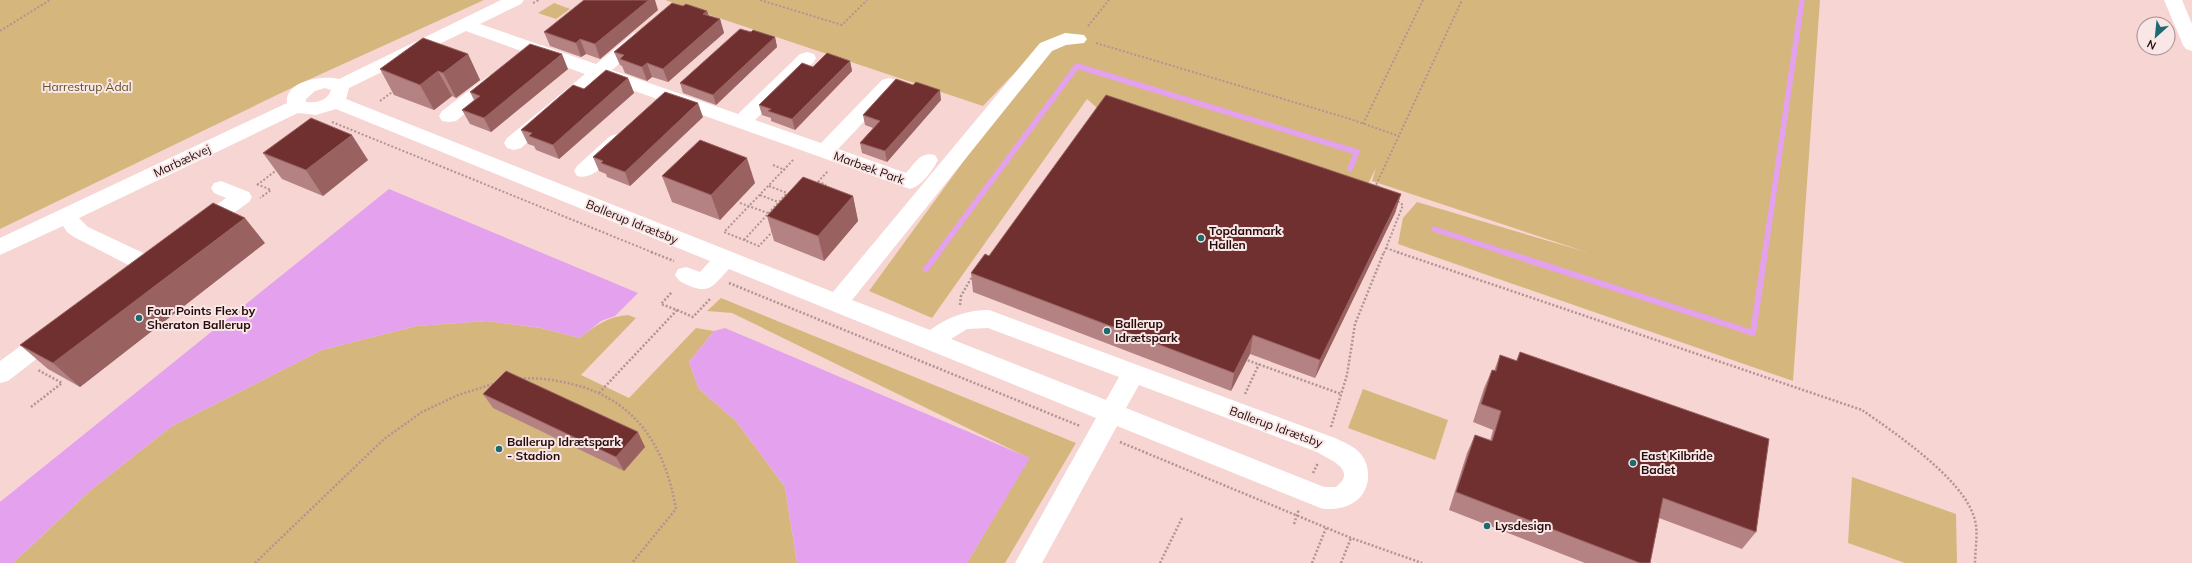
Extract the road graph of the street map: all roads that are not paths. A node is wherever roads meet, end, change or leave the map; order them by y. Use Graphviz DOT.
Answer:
graph roads {
  1 [pos="515,0"];
  2 [pos="2173,0"];
  3 [pos="466,25"];
  4 [pos="651,27"];
  5 [pos="552,35"];
  6 [pos="1078,39"];
  7 [pos="2192,45"];
  8 [pos="534,49"];
  9 [pos="807,58"];
  10 [pos="598,72"];
  11 [pos="684,81"];
  12 [pos="888,84"];
  13 [pos="336,94"];
  14 [pos="661,102"];
  15 [pos="449,116"];
  16 [pos="741,122"];
  17 [pos="631,128"];
  18 [pos="514,143"];
  19 [pos="824,152"];
  20 [pos="928,160"];
  21 [pos="584,171"];
  22 [pos="221,188"];
  23 [pos="67,215"];
  24 [pos="187,236"];
  25 [pos="0,247"];
  26 [pos="167,250"];
  27 [pos="725,259"];
  28 [pos="148,265"];
  29 [pos="686,275"];
  30 [pos="130,278"];
  31 [pos="836,304"];
  32 [pos="70,322"];
  33 [pos="931,342"];
  34 [pos="0,374"];
  35 [pos="1133,374"];
  36 [pos="1106,425"];
  37 [pos="1028,563"];
  1 -- 3 [label="main road"];
  2 -- 7 [label="main road"];
  3 -- 8 [label="main road, Marbæk Park"];
  3 -- 13 [label="main road"];
  4 -- 10 [label="main road"];
  5 -- 8 [label="main road"];
  6 -- 31 [label="main road"];
  8 -- 10 [label="main road, Marbæk Park"];
  8 -- 15 [label="main road"];
  9 -- 16 [label="main road"];
  10 -- 14 [label="main road, Marbæk Park"];
  10 -- 18 [label="main road"];
  11 -- 14 [label="main road"];
  12 -- 19 [label="main road, Marbæk Park"];
  13 -- 23 [label="main road, Marbækvej"];
  13 -- 27 [label="main road, Ballerup Idrætsby"];
  14 -- 16 [label="main road, Marbæk Park"];
  16 -- 19 [label="main road, Marbæk Park"];
  17 -- 21 [label="main road"];
  19 -- 20 [label="main road, Marbæk Park"];
  22 -- 24 [label="main road"];
  23 -- 25 [label="main road, Marbækvej"];
  23 -- 28 [label="main road"];
  26 -- 28 [label="main road"];
  27 -- 29 [label="main road"];
  27 -- 31 [label="main road, Ballerup Idrætsby"];
  28 -- 30 [label="main road"];
  31 -- 33 [label="main road, Ballerup Idrætsby"];
  32 -- 34 [label="main road"];
  33 -- 35 [label="main road, Ballerup Idrætsby"];
  33 -- 36 [label="main road, Ballerup Idrætsby"];
  35 -- 36 [label="main road"];
  35 -- 36 [label="main road, Ballerup Idrætsby"];
  36 -- 37 [label="main road"];
}
